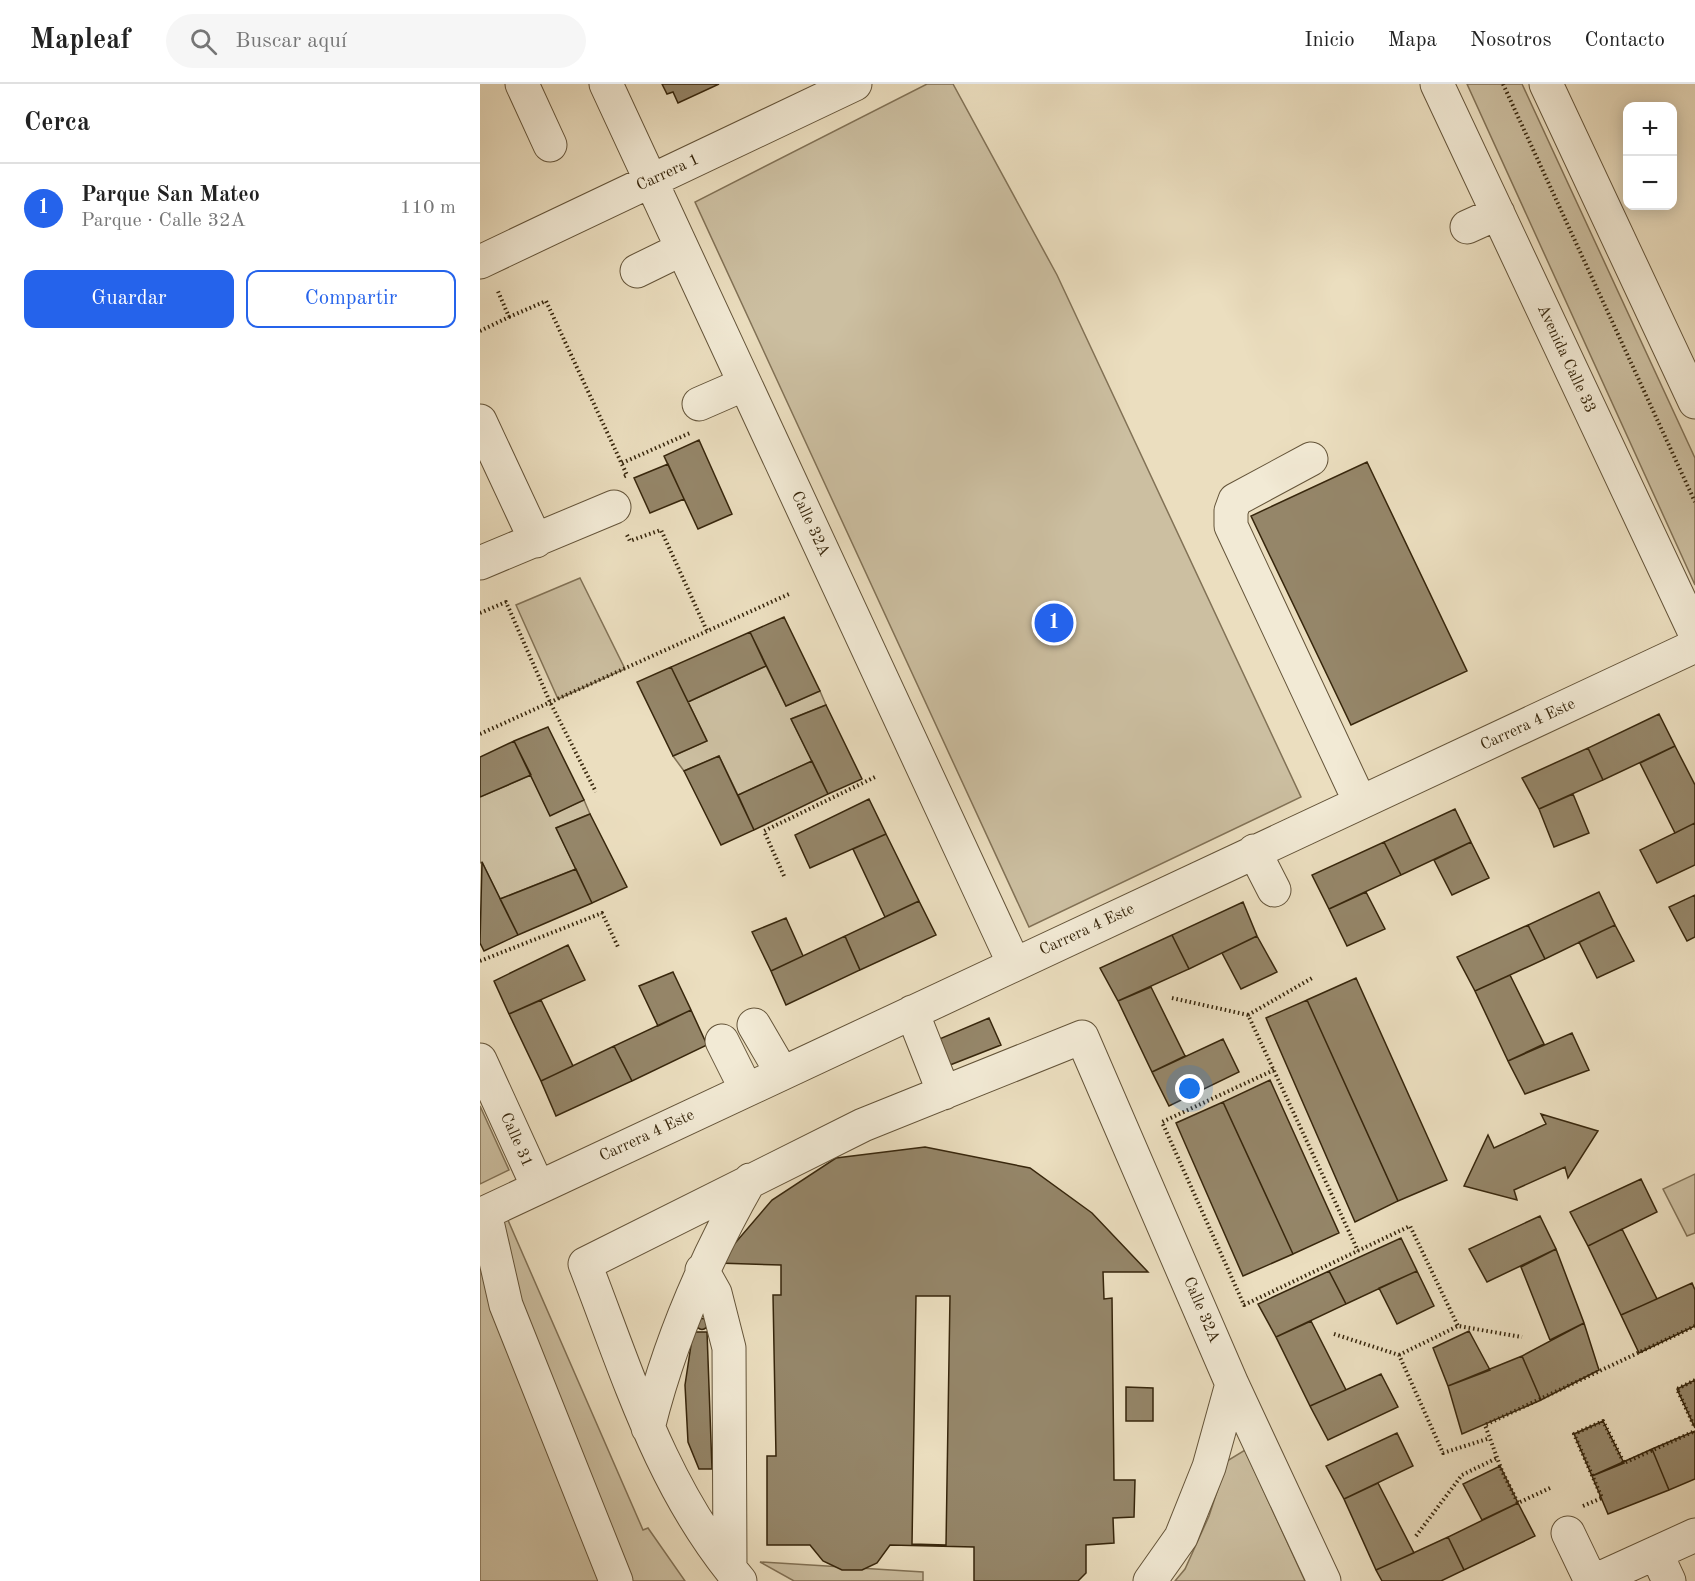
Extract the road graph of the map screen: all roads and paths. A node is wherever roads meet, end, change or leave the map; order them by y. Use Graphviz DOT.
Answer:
graph roads {
  1 [pos="522,84"];
  2 [pos="606,84"];
  3 [pos="855,84"];
  4 [pos="1437,84"];
  5 [pos="1503,84"];
  6 [pos="1546,84"];
  7 [pos="550,145"];
  8 [pos="651,181"];
  9 [pos="1498,213"];
  10 [pos="1467,227"];
  11 [pos="682,249"];
  12 [pos="480,262"];
  13 [pos="637,271"];
  14 [pos="503,302"];
  15 [pos="509,317"];
  16 [pos="480,330"];
  17 [pos="745,384"];
  18 [pos="1695,402"];
  19 [pos="699,416"];
  20 [pos="480,421"];
  21 [pos="1311,459"];
  22 [pos="622,463"];
  23 [pos="1695,502"];
  24 [pos="615,507"];
  25 [pos="536,541"];
  26 [pos="480,563"];
  27 [pos="789,594"];
  28 [pos="480,613"];
  29 [pos="707,631"];
  30 [pos="1695,633"];
  31 [pos="1695,646"];
  32 [pos="550,702"];
  33 [pos="480,734"];
  34 [pos="875,777"];
  35 [pos="596,792"];
  36 [pos="1360,802"];
  37 [pos="1254,851"];
  38 [pos="784,876"];
  39 [pos="1274,890"];
  40 [pos="619,949"];
  41 [pos="480,961"];
  42 [pos="1014,964"];
  43 [pos="1314,977"];
  44 [pos="1172,998"];
  45 [pos="912,1012"];
  46 [pos="1248,1015"];
  47 [pos="754,1026"];
  48 [pos="722,1041"];
  49 [pos="480,1060"];
  50 [pos="1274,1070"];
  51 [pos="782,1073"];
  52 [pos="746,1089"];
  53 [pos="944,1093"];
  54 [pos="750,1180"];
  55 [pos="538,1187"];
  56 [pos="482,1214"];
  57 [pos="1358,1251"];
  58 [pos="702,1270"];
  59 [pos="1458,1326"];
  60 [pos="1695,1326"];
  61 [pos="1334,1334"];
  62 [pos="1522,1337"];
  63 [pos="1399,1355"];
  64 [pos="1695,1380"];
  65 [pos="1232,1384"];
  66 [pos="648,1428"];
  67 [pos="1695,1430"];
  68 [pos="1490,1438"];
  69 [pos="1497,1458"];
  70 [pos="1550,1488"];
  71 [pos="1573,1521"];
  72 [pos="1695,1535"];
  73 [pos="1416,1536"];
  74 [pos="1662,1567"];
  75 [pos="735,1575"];
  76 [pos="616,1581"];
  77 [pos="1150,1581"];
  78 [pos="1324,1581"];
  79 [pos="1592,1581"];
  1 -- 7 [label="street"];
  2 -- 8 [label="street, Calle 32A"];
  3 -- 8 [label="street, Carrera 1"];
  4 -- 9 [label="street, Avenida Calle 33"];
  5 -- 23 [label="path"];
  6 -- 18 [label="street"];
  8 -- 11 [label="street, Calle 32A"];
  8 -- 12 [label="street, Carrera 1"];
  9 -- 10 [label="street"];
  9 -- 30 [label="street, Avenida Calle 33"];
  11 -- 13 [label="street"];
  11 -- 17 [label="street, Calle 32A"];
  14 -- 15 [label="path"];
  15 -- 16 [label="path"];
  15 -- 22 [label="path"];
  17 -- 19 [label="street"];
  17 -- 42 [label="street, Calle 32A"];
  19 -- 22 [label="path"];
  20 -- 25 [label="street"];
  21 -- 36 [label="street"];
  22 -- 24 [label="path"];
  24 -- 25 [label="street"];
  24 -- 29 [label="path"];
  25 -- 26 [label="street"];
  27 -- 29 [label="path"];
  28 -- 32 [label="path"];
  29 -- 32 [label="path"];
  31 -- 36 [label="street, Carrera 4 Este"];
  32 -- 33 [label="path"];
  32 -- 35 [label="path"];
  34 -- 38 [label="path"];
  36 -- 37 [label="street, Carrera 4 Este"];
  37 -- 39 [label="street"];
  37 -- 42 [label="street, Carrera 4 Este"];
  40 -- 41 [label="path"];
  42 -- 45 [label="street, Carrera 4 Este"];
  43 -- 46 [label="path"];
  44 -- 46 [label="path"];
  45 -- 51 [label="street, Carrera 4 Este"];
  45 -- 53 [label="street"];
  46 -- 50 [label="path"];
  47 -- 51 [label="street"];
  48 -- 52 [label="street"];
  49 -- 55 [label="street, Calle 31"];
  50 -- 57 [label="path"];
  50 -- 57 [label="path"];
  51 -- 52 [label="street, Carrera 4 Este"];
  52 -- 55 [label="street, Carrera 4 Este"];
  53 -- 54 [label="street"];
  53 -- 65 [label="street, Calle 32A"];
  54 -- 58 [label="street"];
  54 -- 66 [label="street"];
  55 -- 56 [label="street, Carrera 4 Este"];
  56 -- 76 [label="street"];
  57 -- 59 [label="path"];
  58 -- 66 [label="street"];
  58 -- 75 [label="street"];
  59 -- 62 [label="path"];
  59 -- 63 [label="path"];
  60 -- 68 [label="path"];
  61 -- 63 [label="path"];
  63 -- 68 [label="path"];
  64 -- 67 [label="path"];
  65 -- 77 [label="street"];
  65 -- 78 [label="street, Calle 32A"];
  66 -- 75 [label="street"];
  67 -- 71 [label="path"];
  68 -- 69 [label="path"];
  69 -- 70 [label="path"];
  69 -- 73 [label="path"];
  71 -- 79 [label="street"];
  72 -- 74 [label="street"];
  74 -- 79 [label="street"];
}
